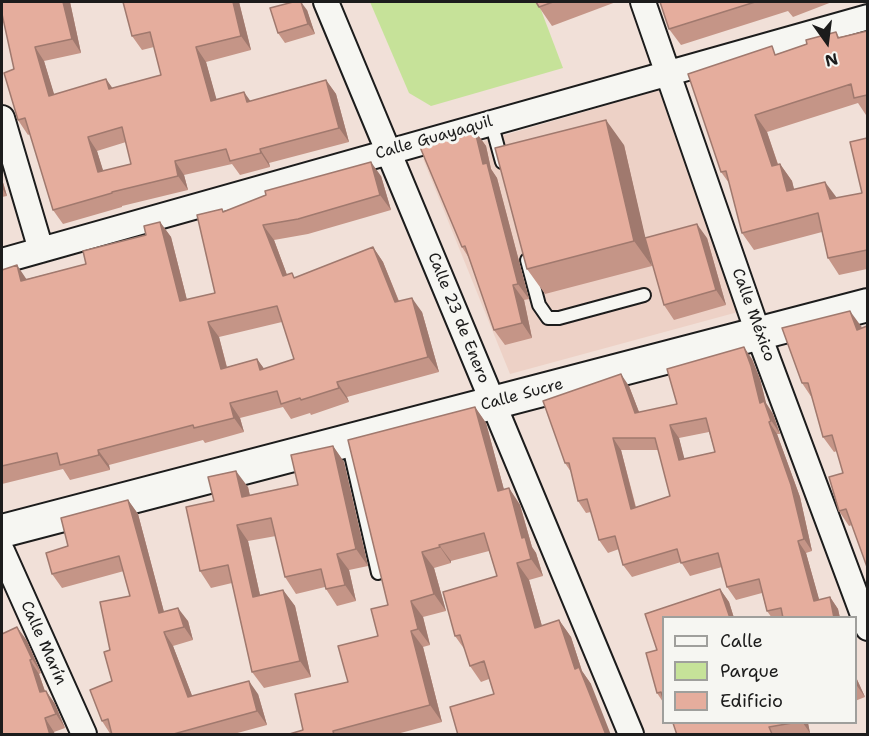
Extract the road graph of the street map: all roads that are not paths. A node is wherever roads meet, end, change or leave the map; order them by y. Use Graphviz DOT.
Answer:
graph roads {
  1 [pos="326,2"];
  2 [pos="643,2"];
  3 [pos="867,16"];
  4 [pos="667,73"];
  5 [pos="2,118"];
  6 [pos="491,122"];
  7 [pos="389,151"];
  8 [pos="506,161"];
  9 [pos="524,249"];
  10 [pos="41,250"];
  11 [pos="2,261"];
  12 [pos="644,296"];
  13 [pos="867,304"];
  14 [pos="758,333"];
  15 [pos="492,403"];
  16 [pos="348,441"];
  17 [pos="2,531"];
  18 [pos="2,551"];
  19 [pos="378,573"];
  20 [pos="867,628"];
  21 [pos="84,735"];
  22 [pos="631,735"];
  1 -- 7 [label="street, Calle 23 de Enero"];
  2 -- 4 [label="street, Calle México"];
  3 -- 4 [label="street, Calle Guayaquil"];
  4 -- 6 [label="street, Calle Guayaquil"];
  4 -- 14 [label="street, Calle México"];
  5 -- 10 [label="street"];
  6 -- 7 [label="street, Calle Guayaquil"];
  6 -- 8 [label="lane"];
  7 -- 10 [label="street, Calle Guayaquil"];
  7 -- 15 [label="street, Calle 23 de Enero"];
  9 -- 12 [label="lane"];
  10 -- 11 [label="street, Calle Guayaquil"];
  13 -- 14 [label="street, Calle Sucre"];
  14 -- 15 [label="street, Calle Sucre"];
  14 -- 20 [label="street, Calle México"];
  15 -- 16 [label="street, Calle Sucre"];
  15 -- 22 [label="street, Calle 23 de Enero"];
  16 -- 17 [label="street, Calle Sucre"];
  16 -- 19 [label="lane"];
  18 -- 21 [label="street, Calle Marín"];
}
